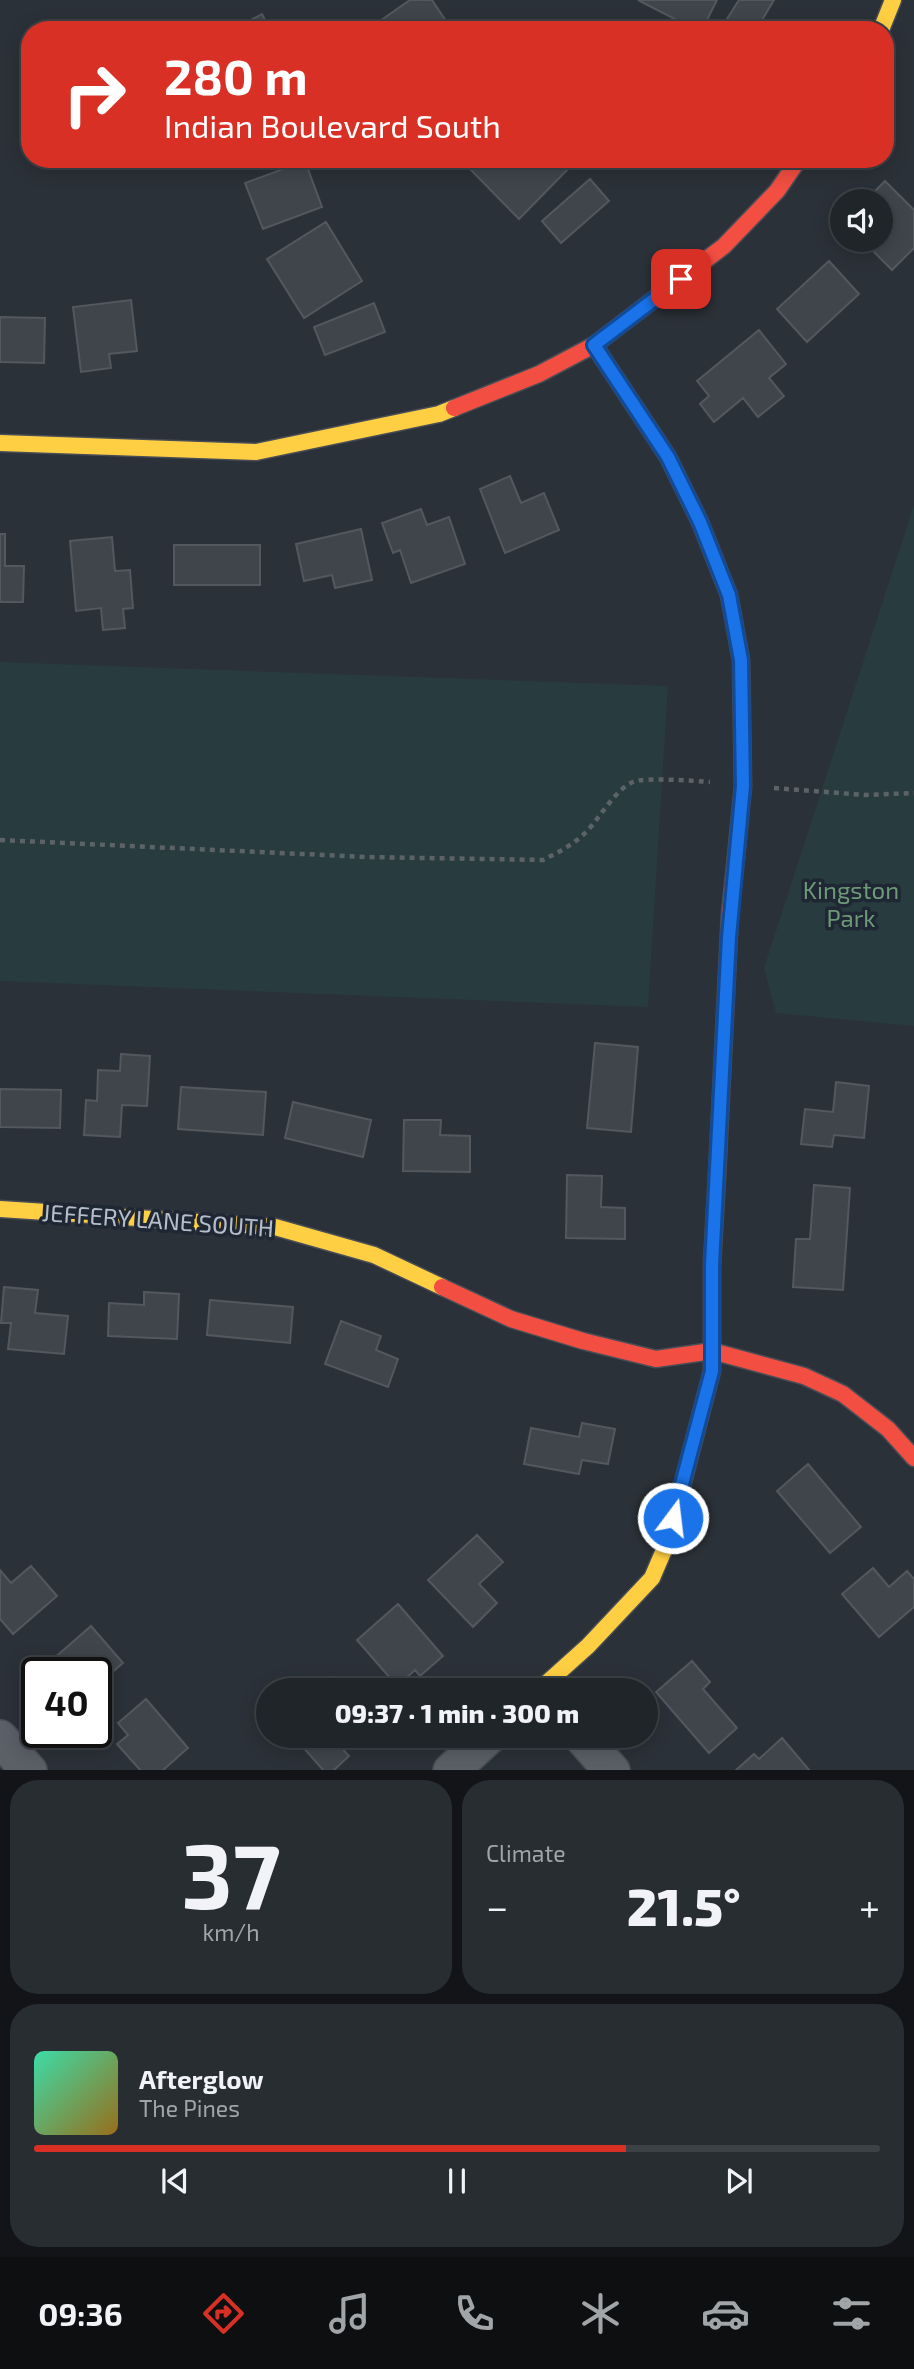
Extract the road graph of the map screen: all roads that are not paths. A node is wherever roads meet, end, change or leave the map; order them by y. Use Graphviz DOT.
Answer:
graph roads {
  1 [pos="893,0"];
  2 [pos="885,21"];
  3 [pos="793,168"];
  4 [pos="594,345"];
  5 [pos="0,443"];
  6 [pos="0,1209"];
  7 [pos="712,1351"];
  8 [pos="914,1458"];
  9 [pos="553,1678"];
  10 [pos="0,1738"];
  11 [pos="476,1748"];
  12 [pos="592,1748"];
  13 [pos="29,1770"];
  14 [pos="451,1770"];
  15 [pos="612,1770"];
  1 -- 2 [label="street"];
  3 -- 4 [label="street"];
  4 -- 5 [label="street"];
  4 -- 7 [label="street"];
  6 -- 7 [label="street, JEFFERY LANE SOUTH"];
  7 -- 8 [label="street"];
  7 -- 9 [label="street"];
  10 -- 13 [label="street"];
  11 -- 14 [label="street"];
  12 -- 15 [label="street"];
}
